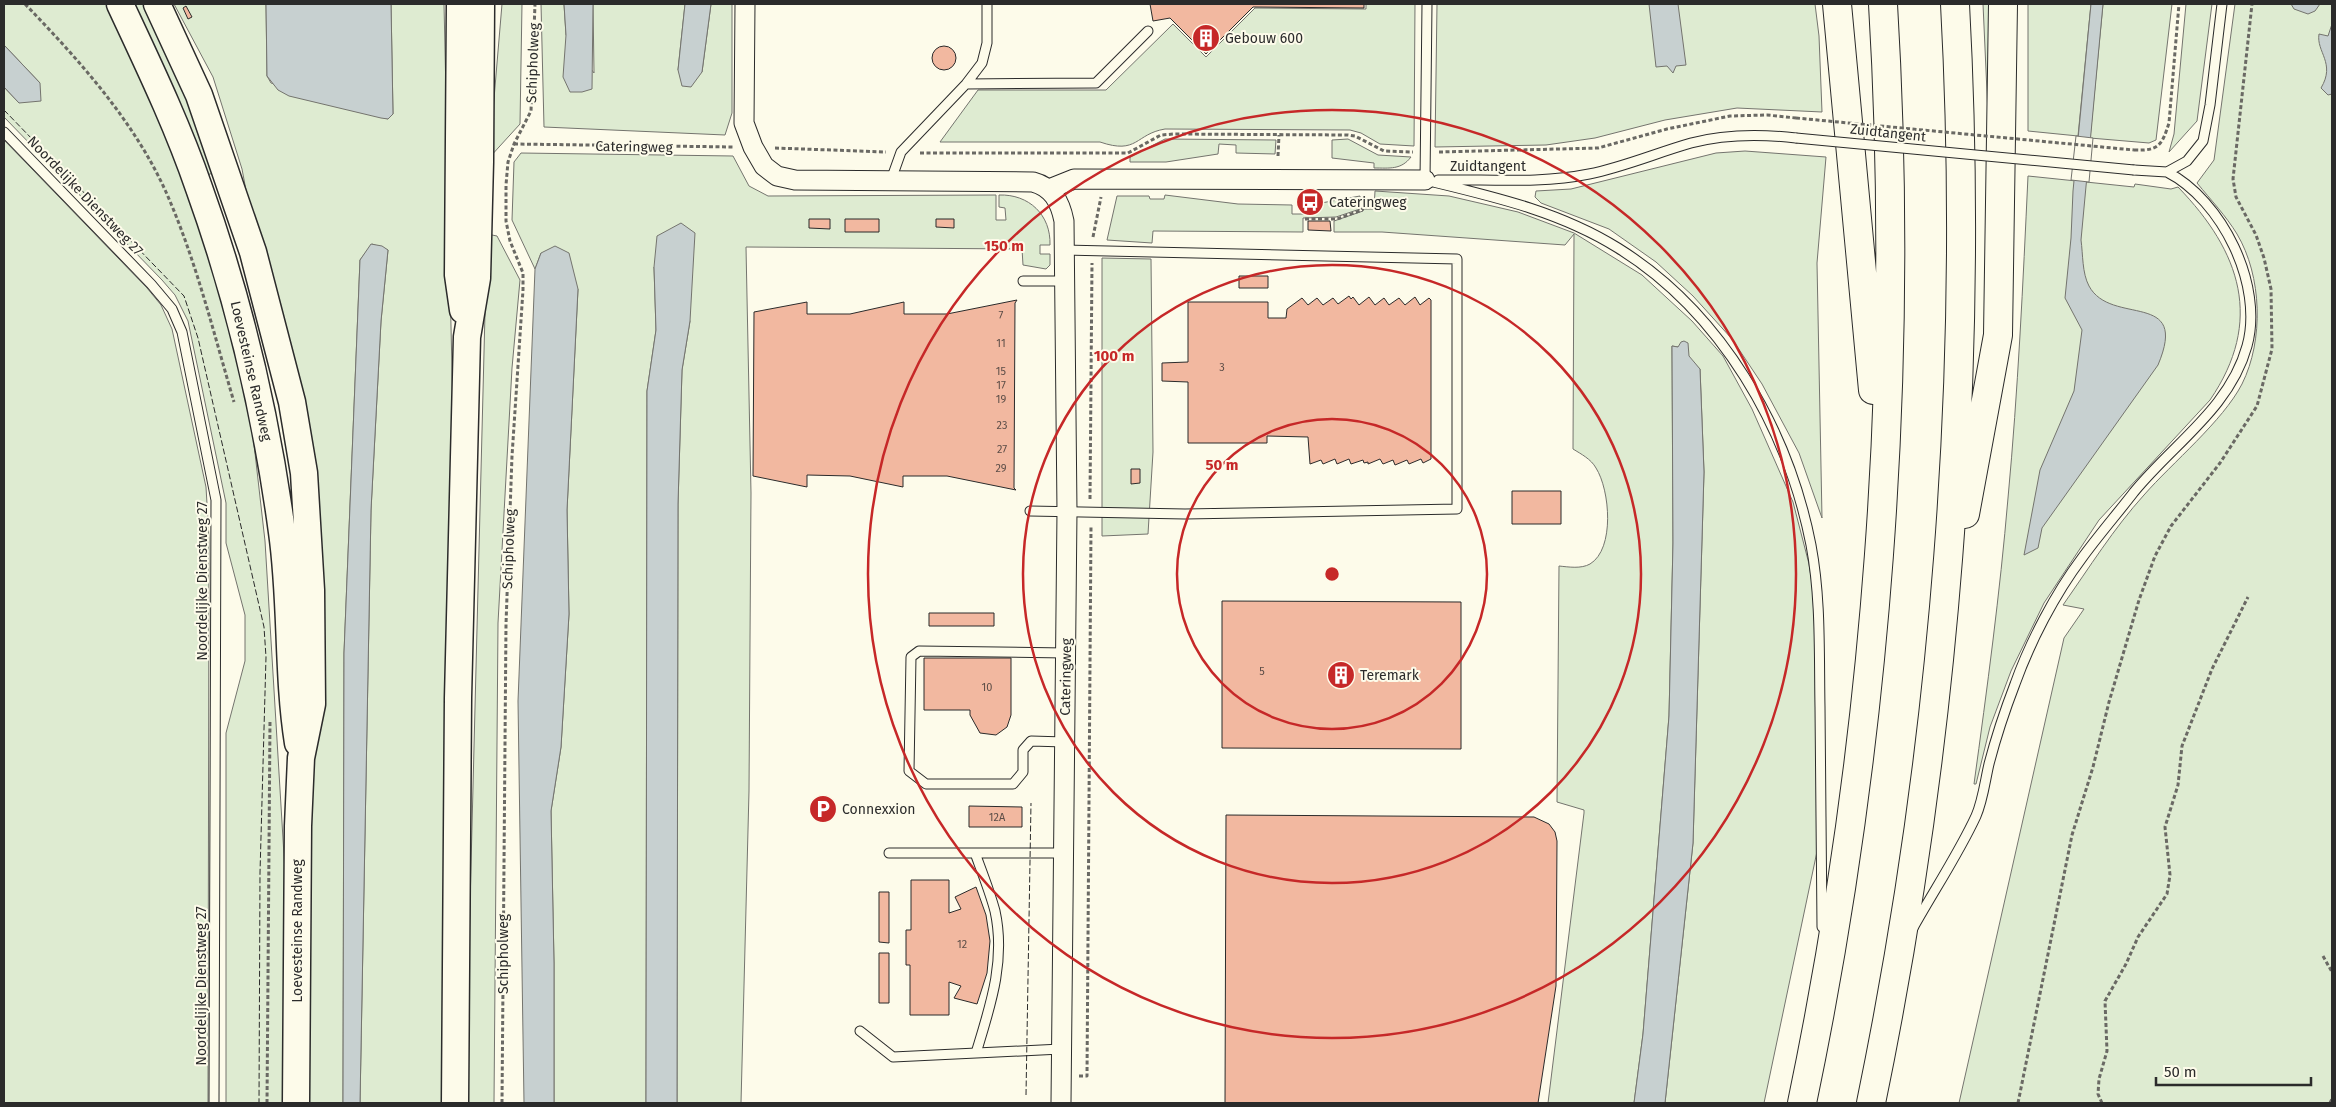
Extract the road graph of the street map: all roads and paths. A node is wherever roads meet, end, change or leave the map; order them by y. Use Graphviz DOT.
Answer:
graph roads {
  1 [pos="120,4"];
  2 [pos="157,4"];
  3 [pos="460,4"];
  4 [pos="481,4"];
  5 [pos="535,4"];
  6 [pos="745,4"];
  7 [pos="987,4"];
  8 [pos="1427,4"];
  9 [pos="1837,4"];
  10 [pos="1883,4"];
  11 [pos="1955,4"];
  12 [pos="2003,4"];
  13 [pos="2179,4"];
  14 [pos="2222,4"];
  15 [pos="2252,4"];
  16 [pos="1148,31"];
  17 [pos="966,84"];
  18 [pos="4,132"];
  19 [pos="1279,135"];
  20 [pos="514,144"];
  21 [pos="753,147"];
  22 [pos="901,152"];
  23 [pos="1425,152"];
  24 [pos="1278,156"];
  25 [pos="2167,172"];
  26 [pos="891,180"];
  27 [pos="1425,180"];
  28 [pos="1049,189"];
  29 [pos="1102,192"];
  30 [pos="1368,192"];
  31 [pos="1305,219"];
  32 [pos="1064,250"];
  33 [pos="1092,250"];
  34 [pos="1023,281"];
  35 [pos="1064,281"];
  36 [pos="467,337"];
  37 [pos="1882,479"];
  38 [pos="1067,510"];
  39 [pos="1090,510"];
  40 [pos="1030,511"];
  41 [pos="2248,597"];
  42 [pos="1940,648"];
  43 [pos="1067,653"];
  44 [pos="1065,742"];
  45 [pos="301,758"];
  46 [pos="890,853"];
  47 [pos="975,853"];
  48 [pos="1063,853"];
  49 [pos="1900,952"];
  50 [pos="2324,956"];
  51 [pos="2332,972"];
  52 [pos="1823,1000"];
  53 [pos="860,1032"];
  54 [pos="1061,1049"];
  55 [pos="976,1054"];
  56 [pos="1061,1077"];
  57 [pos="2332,1099"];
  58 [pos="214,1103"];
  59 [pos="296,1103"];
  60 [pos="456,1103"];
  61 [pos="502,1103"];
  62 [pos="1061,1103"];
  63 [pos="1802,1103"];
  64 [pos="1870,1103"];
  65 [pos="2018,1103"];
  66 [pos="2102,1103"];
  67 [pos="2330,1103"];
  1 -- 45 [label="street, Loevesteinse Randweg"];
  2 -- 45 [label="street, Loevesteinse Randweg"];
  3 -- 36 [label="street"];
  4 -- 36 [label="street"];
  5 -- 20 [label="path, Schipholweg"];
  6 -- 21 [label="street"];
  7 -- 17 [label="lane"];
  8 -- 23 [label="lane"];
  9 -- 37 [label="highway"];
  10 -- 37 [label="highway"];
  11 -- 42 [label="highway"];
  12 -- 42 [label="highway"];
  13 -- 23 [label="path, Cateringweg, bridge"];
  14 -- 25 [label="lane"];
  15 -- 65 [label="path"];
  16 -- 17 [label="lane"];
  17 -- 22 [label="lane"];
  18 -- 58 [label="lane, Noordelijke Dienstweg 27"];
  19 -- 22 [label="path, Cateringweg"];
  19 -- 23 [label="path, Cateringweg"];
  19 -- 24 [label="path"];
  20 -- 21 [label="path, Cateringweg"];
  20 -- 61 [label="path, Schipholweg"];
  21 -- 22 [label="path, Cateringweg"];
  21 -- 26 [label="street"];
  22 -- 26 [label="lane"];
  23 -- 27 [label="lane"];
  25 -- 27 [label="lane, Zuidtangent, bridge"];
  25 -- 49 [label="lane"];
  26 -- 28 [label="street"];
  27 -- 28 [label="street"];
  27 -- 52 [label="lane"];
  28 -- 32 [label="street, Cateringweg"];
  29 -- 33 [label="path"];
  30 -- 31 [label="path"];
  32 -- 33 [label="lane"];
  32 -- 35 [label="street, Cateringweg"];
  33 -- 39 [label="path"];
  33 -- 39 [label="lane"];
  34 -- 35 [label="lane"];
  35 -- 38 [label="street, Cateringweg"];
  36 -- 60 [label="street"];
  37 -- 52 [label="highway"];
  38 -- 39 [label="lane"];
  38 -- 40 [label="lane"];
  38 -- 43 [label="street, Cateringweg"];
  39 -- 56 [label="path"];
  41 -- 66 [label="path"];
  42 -- 49 [label="highway"];
  43 -- 44 [label="street, Cateringweg"];
  43 -- 44 [label="lane"];
  44 -- 48 [label="street, Cateringweg"];
  45 -- 59 [label="street, Loevesteinse Randweg"];
  46 -- 47 [label="lane"];
  47 -- 48 [label="lane"];
  47 -- 55 [label="lane"];
  48 -- 54 [label="street, Cateringweg"];
  49 -- 64 [label="highway"];
  50 -- 51 [label="path"];
  52 -- 63 [label="highway"];
  53 -- 55 [label="lane"];
  54 -- 55 [label="lane"];
  54 -- 56 [label="street, Cateringweg"];
  56 -- 62 [label="street, Cateringweg"];
  57 -- 67 [label="path"];
}
